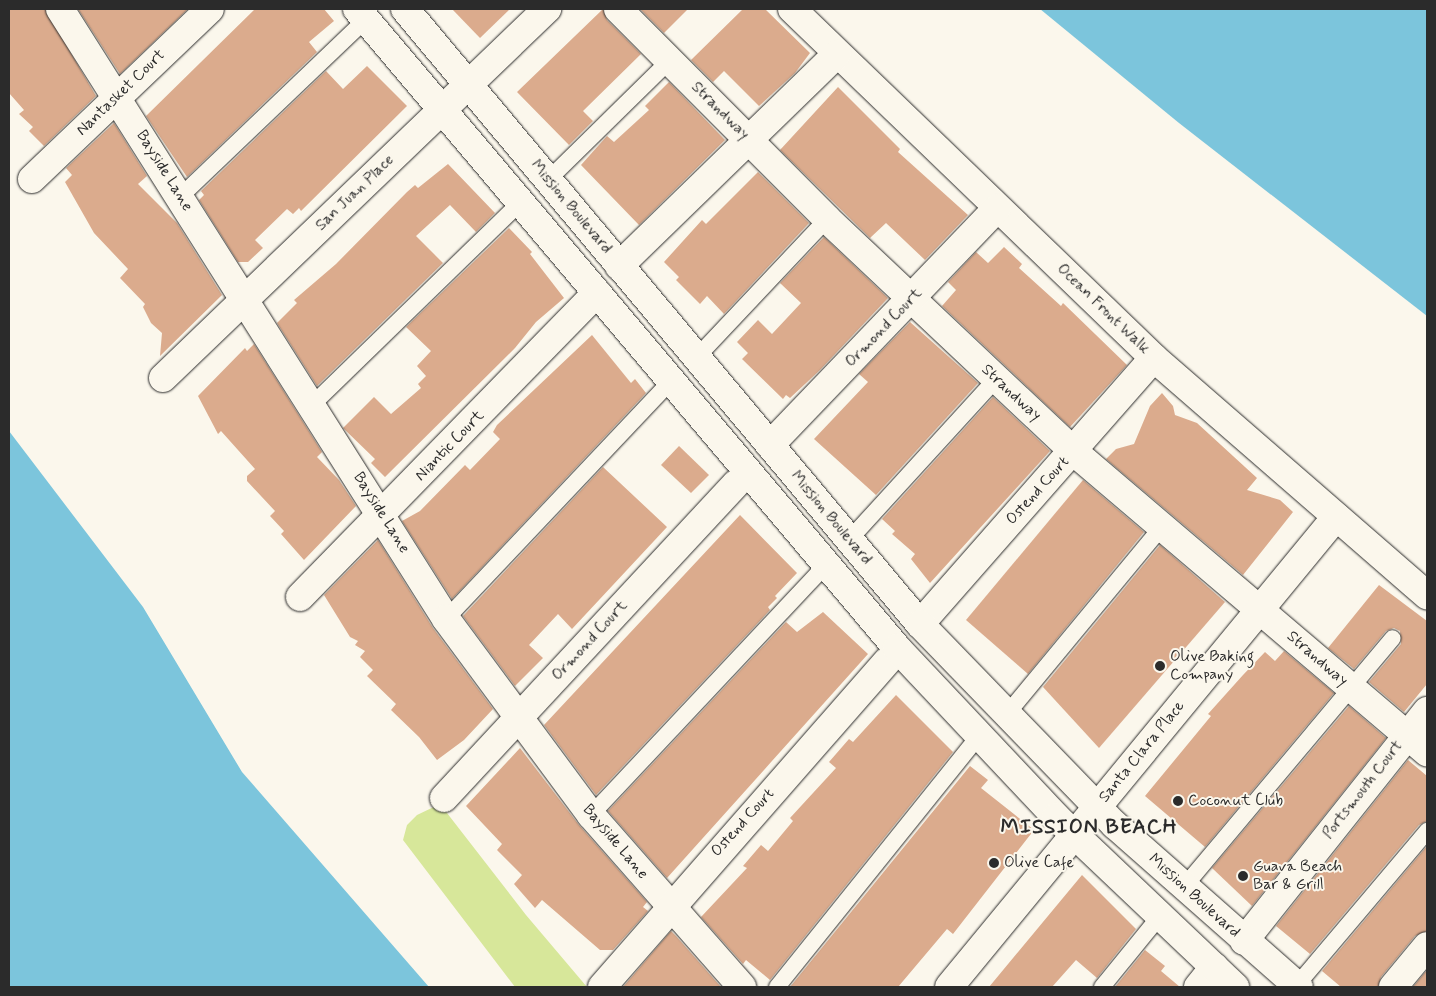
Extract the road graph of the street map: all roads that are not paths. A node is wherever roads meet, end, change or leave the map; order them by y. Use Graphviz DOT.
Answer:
graph roads {
  1 [pos="60,9"];
  2 [pos="210,9"];
  3 [pos="405,9"];
  4 [pos="547,9"];
  5 [pos="618,9"];
  6 [pos="792,9"];
  7 [pos="362,14"];
  8 [pos="836,54"];
  9 [pos="670,60"];
  10 [pos="469,84"];
  11 [pos="116,95"];
  12 [pos="442,110"];
  13 [pos="748,140"];
  14 [pos="32,178"];
  15 [pos="549,179"];
  16 [pos="180,196"];
  17 [pos="520,203"];
  18 [pos="997,208"];
  19 [pos="827,219"];
  20 [pos="619,266"];
  21 [pos="597,293"];
  22 [pos="244,300"];
  23 [pos="912,300"];
  24 [pos="697,357"];
  25 [pos="1154,358"];
  26 [pos="163,378"];
  27 [pos="996,379"];
  28 [pos="671,381"];
  29 [pos="312,405"];
  30 [pos="770,445"];
  31 [pos="1073,451"];
  32 [pos="736,484"];
  33 [pos="383,515"];
  34 [pos="1336,517"];
  35 [pos="1161,528"];
  36 [pos="849,540"];
  37 [pos="827,564"];
  38 [pos="1427,595"];
  39 [pos="300,597"];
  40 [pos="1260,609"];
  41 [pos="446,619"];
  42 [pos="920,624"];
  43 [pos="1393,638"];
  44 [pos="887,661"];
  45 [pos="1350,688"];
  46 [pos="1427,711"];
  47 [pos="1007,714"];
  48 [pos="518,720"];
  49 [pos="979,736"];
  50 [pos="1417,743"];
  51 [pos="444,798"];
  52 [pos="1097,807"];
  53 [pos="591,815"];
  54 [pos="1427,832"];
  55 [pos="1074,834"];
  56 [pos="1183,888"];
  57 [pos="670,906"];
  58 [pos="1159,917"];
  59 [pos="1244,941"];
  60 [pos="1427,946"];
  61 [pos="1206,977"];
  62 [pos="1298,986"];
  63 [pos="602,987"];
  64 [pos="742,987"];
  65 [pos="777,987"];
  66 [pos="949,987"];
  67 [pos="1102,987"];
  68 [pos="1235,987"];
  69 [pos="1393,987"];
  1 -- 11 [label="street, Bayside Lane"];
  2 -- 11 [label="street, Nantasket Court"];
  3 -- 10 [label="street, Mission Boulevard"];
  4 -- 10 [label="street, San Juan Place"];
  5 -- 9 [label="street, Strandway"];
  6 -- 8 [label="street, Ocean Front Walk"];
  7 -- 12 [label="street, Mission Boulevard"];
  7 -- 16 [label="lane"];
  8 -- 13 [label="street"];
  8 -- 18 [label="street, Ocean Front Walk"];
  9 -- 13 [label="street, Strandway"];
  9 -- 15 [label="lane"];
  10 -- 12 [label="street, San Juan Place"];
  10 -- 15 [label="street, Mission Boulevard"];
  11 -- 14 [label="street, Nantasket Court"];
  11 -- 16 [label="street, Bayside Lane"];
  12 -- 17 [label="street, Mission Boulevard"];
  12 -- 22 [label="street, San Juan Place"];
  13 -- 19 [label="street, Strandway"];
  13 -- 20 [label="street"];
  15 -- 20 [label="street, Mission Boulevard"];
  16 -- 22 [label="street, Bayside Lane"];
  17 -- 21 [label="street, Mission Boulevard"];
  17 -- 29 [label="lane"];
  18 -- 23 [label="street, Ormond Court"];
  18 -- 25 [label="street, Ocean Front Walk"];
  19 -- 23 [label="street, Strandway"];
  19 -- 24 [label="lane"];
  20 -- 24 [label="street, Mission Boulevard"];
  21 -- 28 [label="street, Mission Boulevard"];
  21 -- 33 [label="street, Niantic Court"];
  22 -- 26 [label="street, San Juan Place"];
  22 -- 29 [label="street, Bayside Lane"];
  23 -- 27 [label="street, Strandway"];
  23 -- 30 [label="street, Ormond Court"];
  24 -- 30 [label="street, Mission Boulevard"];
  25 -- 31 [label="street, Ostend Court"];
  25 -- 34 [label="street, Ocean Front Walk"];
  27 -- 31 [label="street, Strandway"];
  27 -- 36 [label="lane"];
  28 -- 37 [label="street, Mission Boulevard"];
  28 -- 41 [label="lane"];
  29 -- 33 [label="street, Bayside Lane"];
  30 -- 36 [label="street, Mission Boulevard"];
  31 -- 35 [label="street, Strandway"];
  31 -- 42 [label="street, Ostend Court"];
  32 -- 48 [label="street, Ormond Court"];
  33 -- 39 [label="street, Niantic Court"];
  33 -- 41 [label="street, Bayside Lane"];
  34 -- 38 [label="street, Ocean Front Walk"];
  34 -- 40 [label="street, Santa Clara Place"];
  35 -- 40 [label="street, Strandway"];
  35 -- 47 [label="lane"];
  36 -- 42 [label="street, Mission Boulevard"];
  37 -- 49 [label="street, Mission Boulevard"];
  37 -- 53 [label="lane"];
  40 -- 45 [label="street, Strandway"];
  40 -- 52 [label="street, Santa Clara Place"];
  41 -- 48 [label="street, Bayside Lane"];
  42 -- 47 [label="street, Mission Boulevard"];
  43 -- 45 [label="lane"];
  44 -- 57 [label="street, Ostend Court"];
  45 -- 50 [label="street, Strandway"];
  45 -- 56 [label="lane"];
  46 -- 50 [label="street, Portsmouth Court"];
  47 -- 52 [label="street, Mission Boulevard"];
  48 -- 51 [label="street, Ormond Court"];
  48 -- 53 [label="street, Bayside Lane"];
  49 -- 55 [label="street, Mission Boulevard"];
  49 -- 65 [label="lane"];
  50 -- 59 [label="street, Portsmouth Court"];
  52 -- 55 [label="street, Santa Clara Place"];
  52 -- 56 [label="street, Mission Boulevard"];
  53 -- 57 [label="street, Bayside Lane"];
  54 -- 62 [label="lane"];
  55 -- 58 [label="street, Mission Boulevard"];
  55 -- 66 [label="street, Santa Clara Place"];
  56 -- 59 [label="street, Mission Boulevard"];
  57 -- 63 [label="street, Ostend Court"];
  57 -- 64 [label="street, Bayside Lane"];
  58 -- 61 [label="street, Mission Boulevard"];
  58 -- 67 [label="lane"];
  59 -- 62 [label="street, Mission Boulevard"];
  60 -- 69 [label="street"];
  61 -- 68 [label="street, Mission Boulevard"];
}
